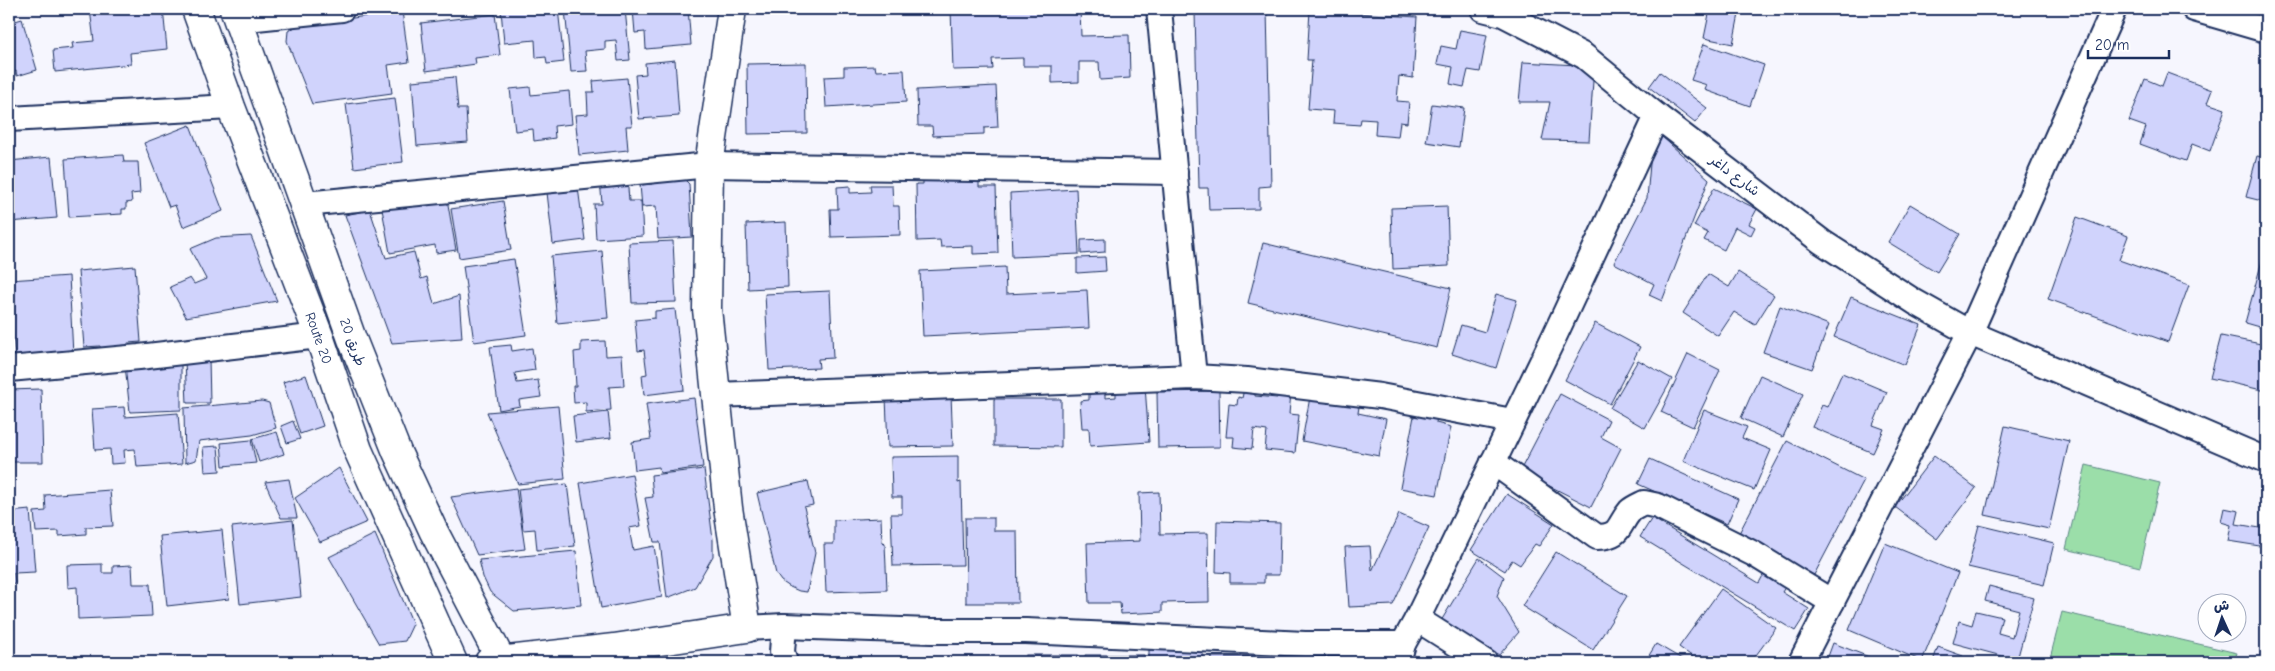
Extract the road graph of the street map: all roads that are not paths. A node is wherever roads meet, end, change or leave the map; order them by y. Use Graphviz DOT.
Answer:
graph roads {
  1 [pos="196,9"];
  2 [pos="342,9"];
  3 [pos="732,9"];
  4 [pos="1159,9"];
  5 [pos="2114,9"];
  6 [pos="2194,9"];
  7 [pos="1496,11"];
  8 [pos="236,14"];
  9 [pos="2266,30"];
  10 [pos="231,107"];
  11 [pos="1657,116"];
  12 [pos="9,119"];
  13 [pos="709,165"];
  14 [pos="1174,172"];
  15 [pos="304,204"];
  16 [pos="1970,333"];
  17 [pos="319,336"];
  18 [pos="9,369"];
  19 [pos="1194,377"];
  20 [pos="715,395"];
  21 [pos="1512,421"];
  22 [pos="2266,460"];
  23 [pos="1493,462"];
  24 [pos="1832,602"];
  25 [pos="1417,619"];
  26 [pos="784,626"];
  27 [pos="747,628"];
  28 [pos="1401,653"];
  29 [pos="453,662"];
  30 [pos="498,662"];
  31 [pos="785,662"];
  32 [pos="1484,662"];
  33 [pos="1801,662"];
  1 -- 10 [label="main road, Route 20"];
  2 -- 8 [label="street"];
  3 -- 13 [label="main road"];
  4 -- 14 [label="street"];
  5 -- 16 [label="street"];
  6 -- 9 [label="street"];
  7 -- 11 [label="street, شارع داغر"];
  8 -- 15 [label="main road, طريق 20"];
  10 -- 12 [label="street"];
  10 -- 17 [label="main road, Route 20"];
  11 -- 16 [label="street, شارع داغر"];
  11 -- 21 [label="street"];
  13 -- 14 [label="street"];
  13 -- 15 [label="street"];
  13 -- 20 [label="main road"];
  14 -- 19 [label="street"];
  15 -- 30 [label="main road, طريق 20"];
  16 -- 22 [label="street, شارع داغر"];
  16 -- 24 [label="street"];
  17 -- 18 [label="street"];
  17 -- 29 [label="main road, Route 20"];
  19 -- 20 [label="street"];
  19 -- 21 [label="street"];
  20 -- 27 [label="main road"];
  21 -- 23 [label="street"];
  23 -- 24 [label="street"];
  23 -- 25 [label="street"];
  24 -- 33 [label="street"];
  25 -- 28 [label="street"];
  25 -- 32 [label="street"];
  26 -- 27 [label="street"];
  26 -- 28 [label="street"];
  26 -- 31 [label="street"];
  27 -- 30 [label="main road"];
}
